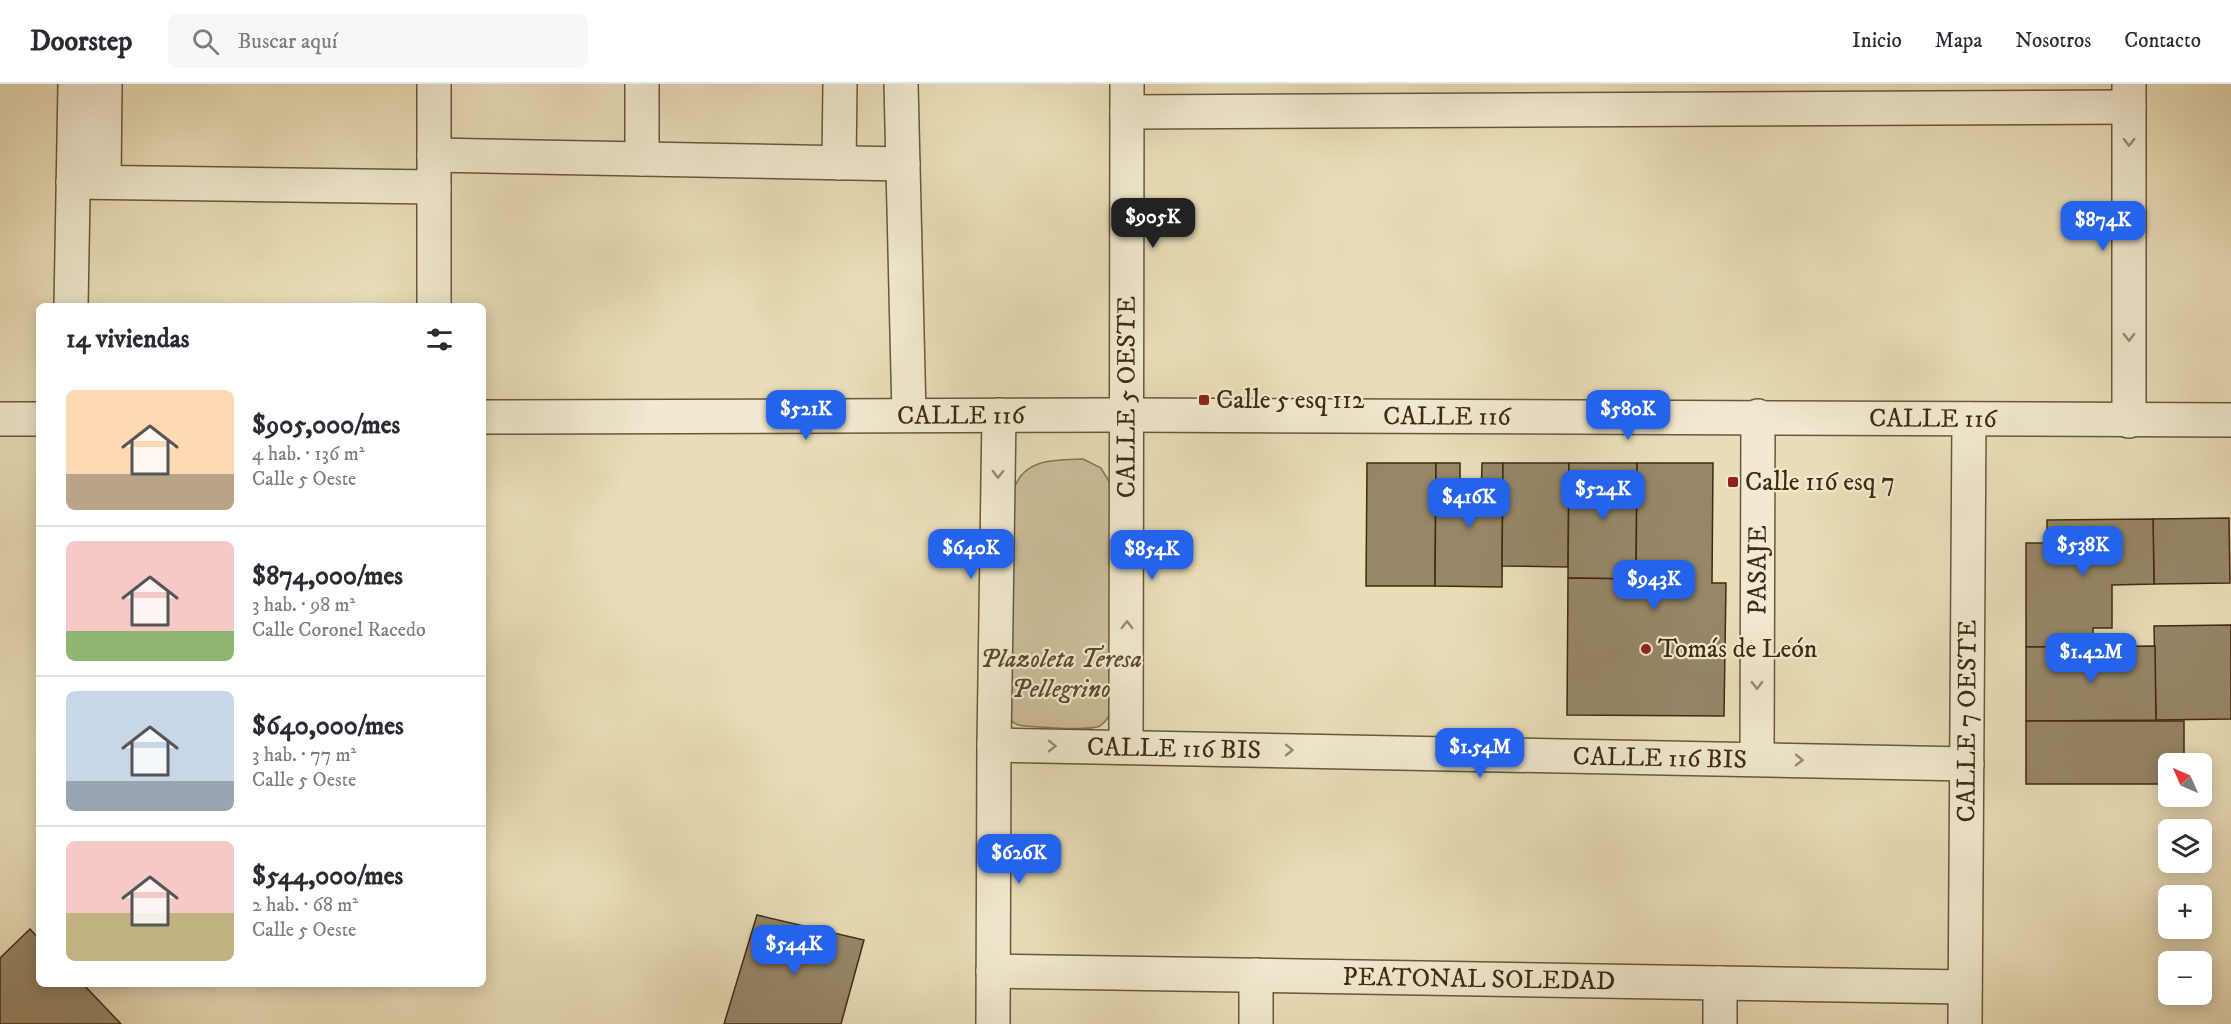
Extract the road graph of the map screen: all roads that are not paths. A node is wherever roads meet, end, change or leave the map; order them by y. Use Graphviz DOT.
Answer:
graph roads {
  1 [pos="75,84"];
  2 [pos="105,84"];
  3 [pos="434,84"];
  4 [pos="642,84"];
  5 [pos="840,84"];
  6 [pos="901,84"];
  7 [pos="2128,95"];
  8 [pos="1894,96"];
  9 [pos="1429,97"];
  10 [pos="1675,97"];
  11 [pos="1127,98"];
  12 [pos="642,159"];
  13 [pos="839,163"];
  14 [pos="903,164"];
  15 [pos="434,171"];
  16 [pos="89,182"];
  17 [pos="71,303"];
  18 [pos="434,303"];
  19 [pos="909,415"];
  20 [pos="999,415"];
  21 [pos="1128,415"];
  22 [pos="1758,416"];
  23 [pos="486,417"];
  24 [pos="0,419"];
  25 [pos="36,419"];
  26 [pos="1970,419"];
  27 [pos="2231,420"];
  28 [pos="2129,421"];
  29 [pos="994,745"];
  30 [pos="1126,747"];
  31 [pos="1757,759"];
  32 [pos="1967,764"];
  33 [pos="993,971"];
  34 [pos="1256,975"];
  35 [pos="1720,983"];
  36 [pos="1965,987"];
  37 [pos="993,1024"];
  38 [pos="1256,1024"];
  39 [pos="1720,1024"];
  40 [pos="1965,1024"];
  1 -- 16 [label="street"];
  2 -- 16 [label="street"];
  3 -- 15 [label="street"];
  4 -- 12 [label="street"];
  5 -- 13 [label="street"];
  6 -- 14 [label="street"];
  7 -- 8 [label="street"];
  7 -- 28 [label="street, one-way"];
  8 -- 10 [label="street"];
  9 -- 10 [label="street"];
  9 -- 11 [label="street"];
  11 -- 21 [label="street, CALLE 5 OESTE"];
  12 -- 13 [label="street"];
  12 -- 15 [label="street"];
  13 -- 14 [label="street"];
  14 -- 19 [label="street"];
  15 -- 16 [label="street"];
  15 -- 18 [label="street"];
  16 -- 17 [label="street"];
  19 -- 20 [label="street, CALLE 116"];
  19 -- 23 [label="street, CALLE 116"];
  20 -- 21 [label="street, CALLE 116"];
  20 -- 29 [label="street, one-way"];
  21 -- 22 [label="street, CALLE 116"];
  30 -- 21 [label="street, CALLE 5 OESTE, one-way"];
  22 -- 26 [label="street, CALLE 116"];
  22 -- 31 [label="street, PASAJE, one-way"];
  24 -- 25 [label="street"];
  26 -- 28 [label="street, CALLE 116"];
  26 -- 32 [label="street, CALLE 7 OESTE"];
  27 -- 28 [label="street, CALLE 116"];
  29 -- 30 [label="street, CALLE 116 BIS, one-way"];
  29 -- 33 [label="street"];
  30 -- 31 [label="street, CALLE 116 BIS, one-way"];
  31 -- 32 [label="street, CALLE 116 BIS, one-way"];
  32 -- 36 [label="street, CALLE 7 OESTE"];
  33 -- 34 [label="street, PEATONAL SOLEDAD"];
  33 -- 37 [label="street"];
  34 -- 35 [label="street, PEATONAL SOLEDAD"];
  34 -- 38 [label="street"];
  35 -- 36 [label="street, PEATONAL SOLEDAD"];
  35 -- 39 [label="street"];
  36 -- 40 [label="street, CALLE 7 OESTE"];
}
